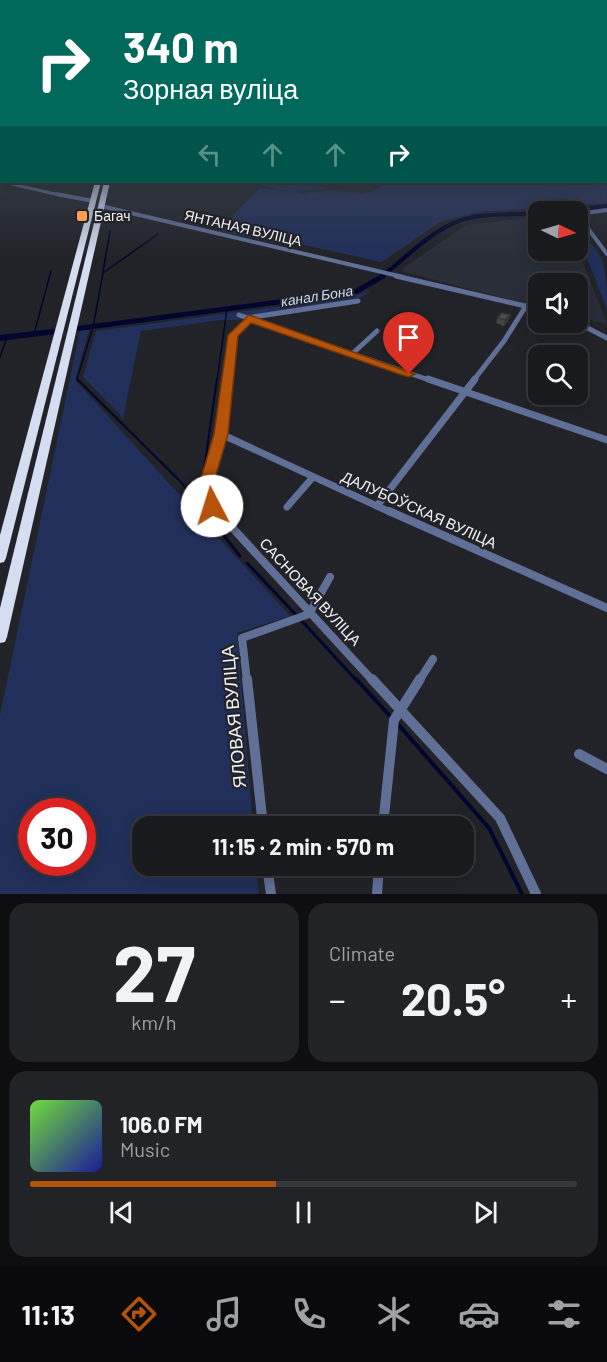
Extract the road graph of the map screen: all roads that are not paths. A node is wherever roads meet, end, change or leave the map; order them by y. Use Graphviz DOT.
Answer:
graph roads {
  1 [pos="9,183"];
  2 [pos="98,183"];
  3 [pos="107,183"];
  4 [pos="97,203"];
  5 [pos="607,210"];
  6 [pos="588,213"];
  7 [pos="588,228"];
  8 [pos="607,254"];
  9 [pos="358,301"];
  10 [pos="526,306"];
  11 [pos="239,315"];
  12 [pos="249,318"];
  13 [pos="588,328"];
  14 [pos="377,332"];
  15 [pos="607,338"];
  16 [pos="352,354"];
  17 [pos="464,392"];
  18 [pos="221,434"];
  19 [pos="607,440"];
  20 [pos="313,477"];
  21 [pos="377,506"];
  22 [pos="287,507"];
  23 [pos="0,558"];
  24 [pos="330,577"];
  25 [pos="607,608"];
  26 [pos="309,614"];
  27 [pos="0,637"];
  28 [pos="433,659"];
  29 [pos="579,754"];
  30 [pos="607,769"];
  31 [pos="262,816"];
  32 [pos="384,816"];
  33 [pos="268,876"];
  34 [pos="378,876"];
  35 [pos="270,894"];
  36 [pos="376,894"];
  37 [pos="536,894"];
  1 -- 4 [label="street, ЯНТАНАЯ ВУЛІЦА"];
  2 -- 4 [label="highway"];
  3 -- 4 [label="highway"];
  4 -- 10 [label="street, ЯНТАНАЯ ВУЛІЦА"];
  4 -- 23 [label="highway"];
  4 -- 27 [label="highway"];
  5 -- 6 [label="street"];
  7 -- 8 [label="street"];
  9 -- 12 [label="street"];
  10 -- 17 [label="street"];
  11 -- 12 [label="street"];
  12 -- 16 [label="street"];
  12 -- 18 [label="street, САСНОВАЯ ВУЛІЦА"];
  13 -- 15 [label="street"];
  14 -- 16 [label="street"];
  16 -- 17 [label="street"];
  17 -- 19 [label="street"];
  17 -- 21 [label="street"];
  18 -- 20 [label="street, ДАЛУБОЎСКАЯ ВУЛІЦА"];
  18 -- 26 [label="street, САСНОВАЯ ВУЛІЦА"];
  20 -- 21 [label="street, ДАЛУБОЎСКАЯ ВУЛІЦА"];
  20 -- 22 [label="street"];
  21 -- 25 [label="street, ДАЛУБОЎСКАЯ ВУЛІЦА"];
  24 -- 26 [label="street"];
  26 -- 31 [label="street, ЯЛОВАЯ ВУЛІЦА"];
  26 -- 37 [label="street, САСНОВАЯ ВУЛІЦА"];
  28 -- 32 [label="street"];
  29 -- 30 [label="street"];
  33 -- 35 [label="street"];
  34 -- 36 [label="street"];
}
